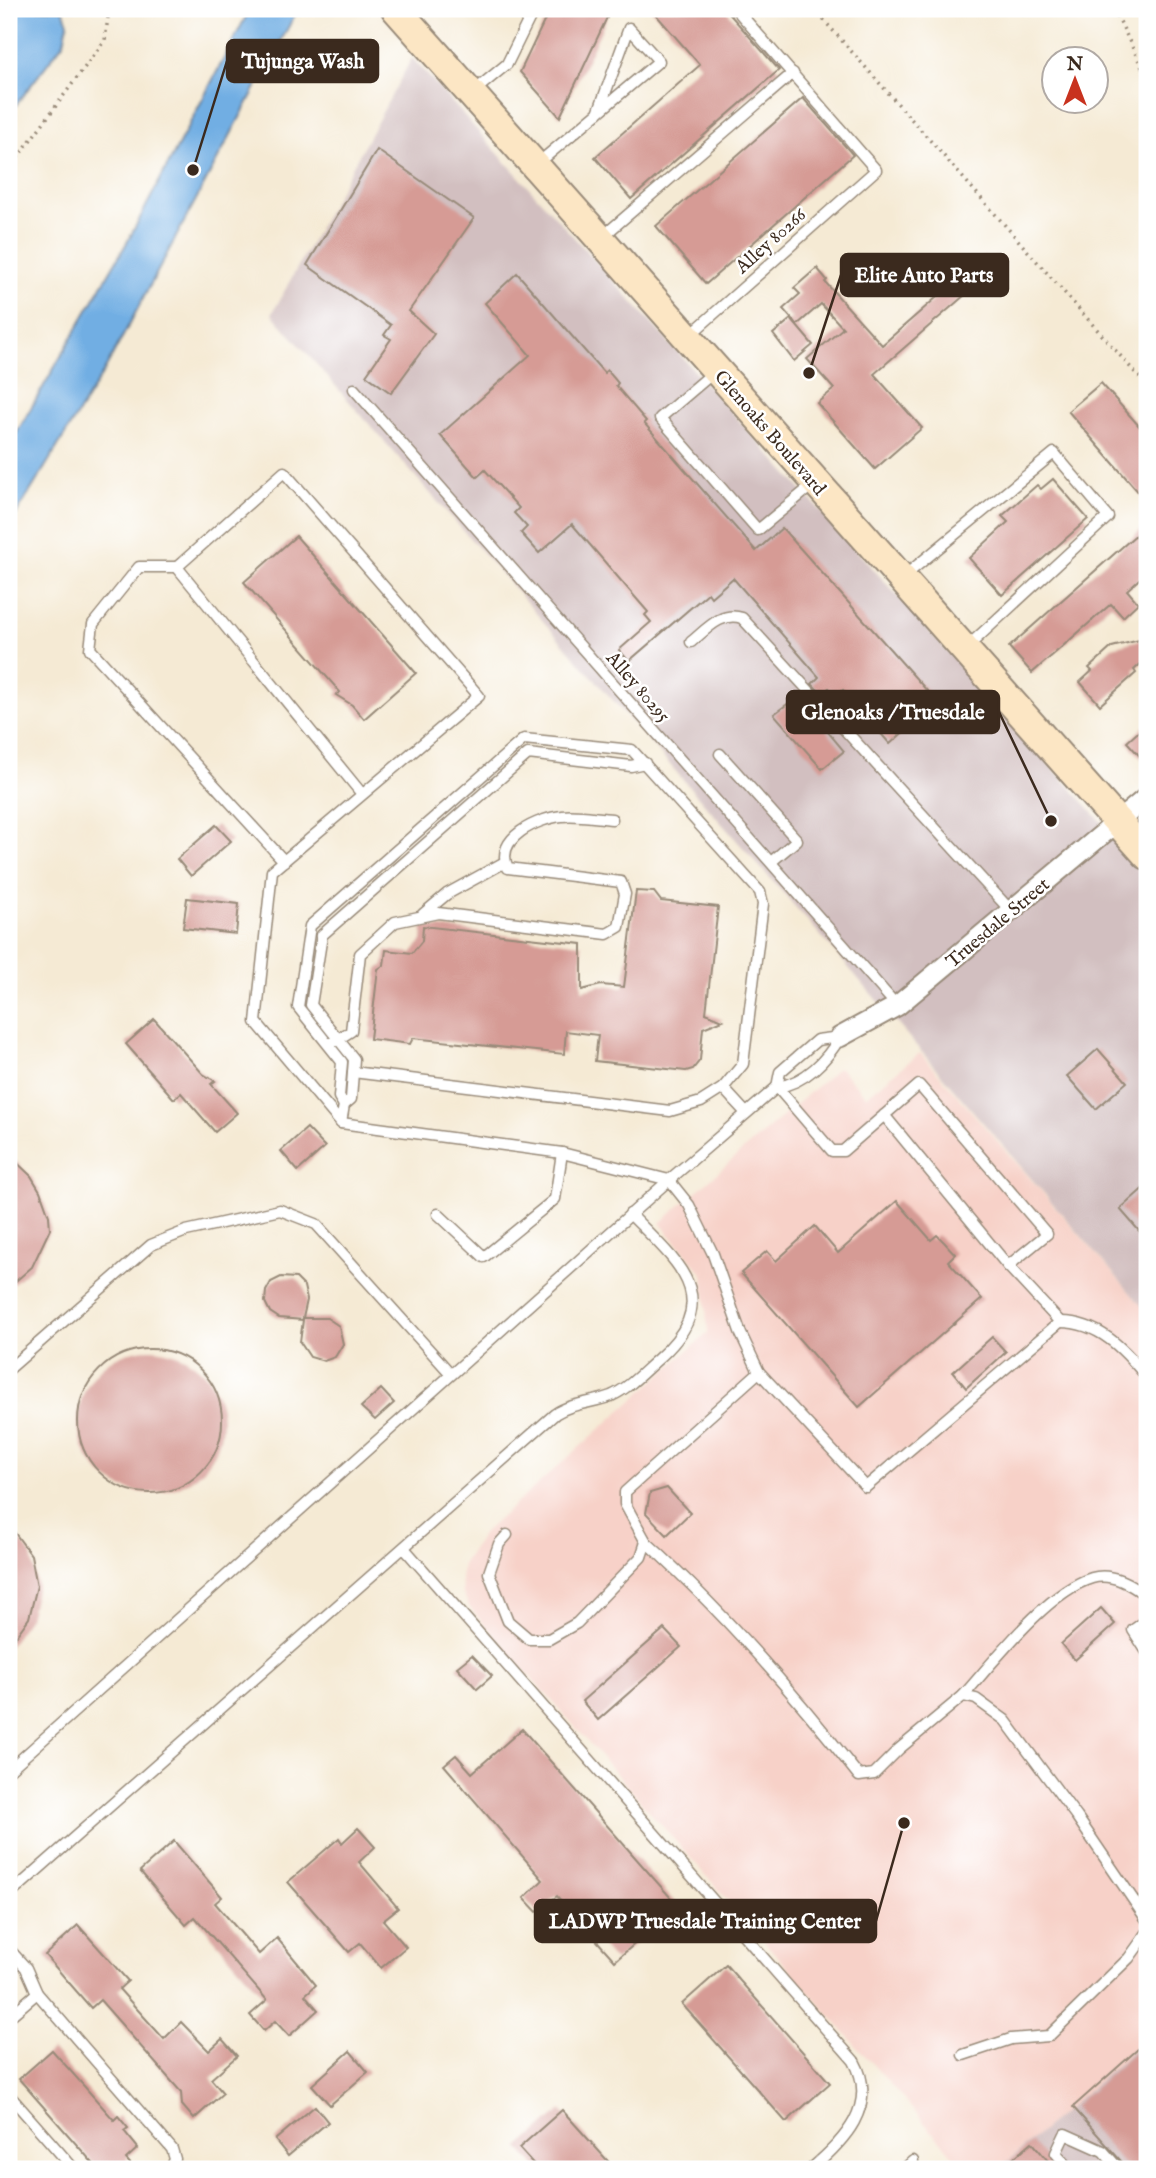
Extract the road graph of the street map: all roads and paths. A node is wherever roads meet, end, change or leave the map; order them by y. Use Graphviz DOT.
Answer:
graph roads {
  1 [pos="109,9"];
  2 [pos="396,9"];
  3 [pos="534,9"];
  4 [pos="736,9"];
  5 [pos="814,9"];
  6 [pos="1114,9"];
  7 [pos="793,72"];
  8 [pos="1147,78"];
  9 [pos="471,93"];
  10 [pos="598,113"];
  11 [pos="536,166"];
  12 [pos="9,169"];
  13 [pos="600,239"];
  14 [pos="688,337"];
  15 [pos="717,370"];
  16 [pos="1147,386"];
  17 [pos="354,389"];
  18 [pos="816,483"];
  19 [pos="177,567"];
  20 [pos="902,578"];
  21 [pos="691,642"];
  22 [pos="965,649"];
  23 [pos="720,754"];
  24 [pos="645,763"];
  25 [pos="362,794"];
  26 [pos="1147,797"];
  27 [pos="612,819"];
  28 [pos="1118,822"];
  29 [pos="1147,855"];
  30 [pos="284,861"];
  31 [pos="505,862"];
  32 [pos="771,862"];
  33 [pos="1011,911"];
  34 [pos="420,917"];
  35 [pos="897,1006"];
  36 [pos="840,1037"];
  37 [pos="333,1042"];
  38 [pos="353,1072"];
  39 [pos="777,1087"];
  40 [pos="723,1088"];
  41 [pos="344,1105"];
  42 [pos="746,1113"];
  43 [pos="884,1115"];
  44 [pos="341,1123"];
  45 [pos="562,1153"];
  46 [pos="669,1180"];
  47 [pos="438,1214"];
  48 [pos="630,1214"];
  49 [pos="1008,1266"];
  50 [pos="1060,1322"];
  51 [pos="9,1369"];
  52 [pos="759,1372"];
  53 [pos="451,1374"];
  54 [pos="1147,1377"];
  55 [pos="506,1535"];
  56 [pos="646,1542"];
  57 [pos="404,1548"];
  58 [pos="1147,1596"];
  59 [pos="1147,1620"];
  60 [pos="1147,1652"];
  61 [pos="964,1696"];
  62 [pos="9,1770"];
  63 [pos="9,1895"];
  64 [pos="1147,1920"];
  65 [pos="1147,1933"];
  66 [pos="9,1949"];
  67 [pos="37,1993"];
  68 [pos="9,2017"];
  69 [pos="964,2055"];
  70 [pos="9,2095"];
  71 [pos="913,2161"];
  72 [pos="74,2169"];
  73 [pos="171,2169"];
  74 [pos="811,2169"];
  75 [pos="904,2169"];
  76 [pos="1070,2169"];
  77 [pos="1119,2169"];
  1 -- 12 [label="path"];
  2 -- 9 [label="main road, Glenoaks Boulevard"];
  3 -- 9 [label="lane"];
  4 -- 7 [label="lane"];
  5 -- 16 [label="path"];
  6 -- 8 [label="path"];
  7 -- 13 [label="lane"];
  7 -- 14 [label="lane, Alley 80266"];
  9 -- 11 [label="main road, Glenoaks Boulevard"];
  10 -- 10 [label="lane"];
  10 -- 11 [label="lane"];
  11 -- 13 [label="main road, Glenoaks Boulevard"];
  13 -- 14 [label="main road, Glenoaks Boulevard"];
  14 -- 15 [label="main road, Glenoaks Boulevard"];
  15 -- 18 [label="main road, Glenoaks Boulevard"];
  15 -- 18 [label="lane"];
  17 -- 32 [label="lane, Alley 80295"];
  18 -- 20 [label="main road, Glenoaks Boulevard"];
  19 -- 25 [label="lane"];
  19 -- 25 [label="lane"];
  19 -- 30 [label="lane"];
  20 -- 22 [label="main road, Glenoaks Boulevard"];
  20 -- 22 [label="lane"];
  21 -- 33 [label="lane"];
  22 -- 28 [label="main road, Glenoaks Boulevard"];
  23 -- 32 [label="lane"];
  24 -- 37 [label="lane"];
  24 -- 37 [label="lane"];
  24 -- 40 [label="lane"];
  25 -- 30 [label="lane"];
  26 -- 28 [label="street, Truesdale Street"];
  27 -- 31 [label="lane"];
  28 -- 29 [label="main road, Glenoaks Boulevard"];
  28 -- 33 [label="street, Truesdale Street"];
  30 -- 44 [label="lane"];
  31 -- 34 [label="lane"];
  31 -- 34 [label="lane"];
  32 -- 35 [label="lane, Alley 80295"];
  33 -- 35 [label="street, Truesdale Street"];
  34 -- 37 [label="lane"];
  35 -- 36 [label="street, Truesdale Street"];
  36 -- 39 [label="lane"];
  36 -- 39 [label="lane"];
  37 -- 38 [label="lane"];
  37 -- 41 [label="lane"];
  38 -- 40 [label="lane"];
  38 -- 41 [label="lane"];
  39 -- 42 [label="lane"];
  39 -- 43 [label="lane"];
  40 -- 42 [label="lane"];
  41 -- 44 [label="lane"];
  42 -- 46 [label="lane"];
  43 -- 49 [label="lane"];
  43 -- 49 [label="lane"];
  44 -- 45 [label="lane"];
  45 -- 46 [label="lane"];
  45 -- 47 [label="lane"];
  46 -- 48 [label="lane"];
  46 -- 52 [label="lane"];
  48 -- 53 [label="lane"];
  48 -- 57 [label="lane"];
  49 -- 50 [label="lane"];
  50 -- 52 [label="lane"];
  50 -- 54 [label="lane"];
  51 -- 53 [label="lane"];
  52 -- 56 [label="lane"];
  53 -- 62 [label="lane"];
  55 -- 56 [label="lane"];
  56 -- 61 [label="lane"];
  57 -- 63 [label="lane"];
  57 -- 74 [label="lane"];
  58 -- 61 [label="lane"];
  59 -- 60 [label="lane"];
  61 -- 64 [label="lane"];
  65 -- 69 [label="lane"];
  66 -- 67 [label="lane"];
  67 -- 68 [label="lane"];
  67 -- 73 [label="lane"];
  70 -- 72 [label="lane"];
  71 -- 75 [label="lane"];
  76 -- 77 [label="lane"];
}
